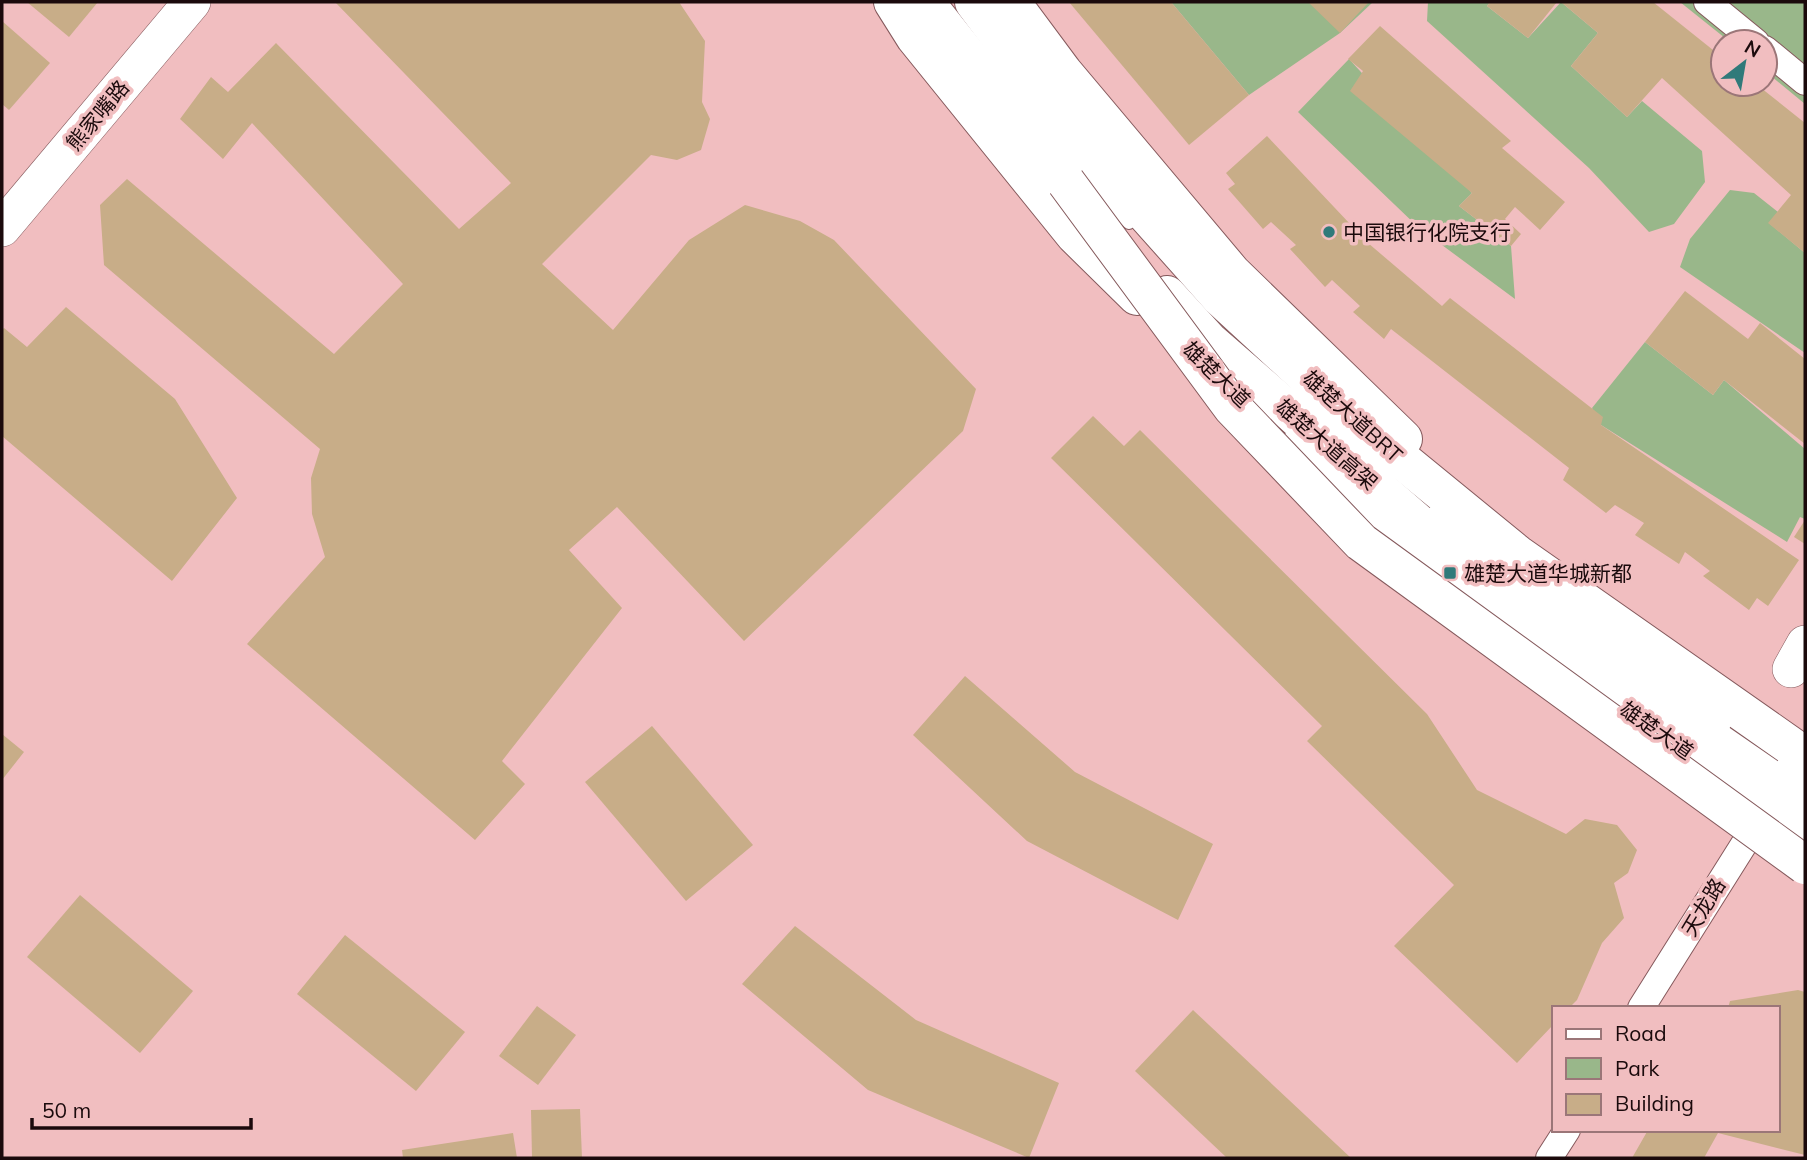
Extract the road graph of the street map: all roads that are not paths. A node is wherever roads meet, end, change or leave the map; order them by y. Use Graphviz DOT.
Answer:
graph roads {
  1 [pos="192,2"];
  2 [pos="892,2"];
  3 [pos="925,2"];
  4 [pos="974,2"];
  5 [pos="1011,2"];
  6 [pos="1707,2"];
  7 [pos="1739,28"];
  8 [pos="1779,61"];
  9 [pos="1805,82"];
  10 [pos="1076,181"];
  11 [pos="2,228"];
  12 [pos="1135,229"];
  13 [pos="1193,288"];
  14 [pos="1231,327"];
  15 [pos="1422,502"];
  16 [pos="1739,733"];
  17 [pos="1805,734"];
  18 [pos="1789,756"];
  19 [pos="1805,779"];
  20 [pos="1805,803"];
  21 [pos="1767,808"];
  22 [pos="1805,833"];
  23 [pos="1805,865"];
  24 [pos="1643,1006"];
  25 [pos="1566,1132"];
  26 [pos="1549,1158"];
  1 -- 11 [label="street, 熊家嘴路"];
  2 -- 21 [label="main road, 雄楚大道"];
  3 -- 10 [label="main road, 雄楚大道高架"];
  4 -- 18 [label="main road, 雄楚大道高架"];
  5 -- 17 [label="main road"];
  6 -- 7 [label="street"];
  8 -- 9 [label="street"];
  10 -- 12 [label="lane"];
  10 -- 20 [label="main road, 雄楚大道高架, bridge"];
  10 -- 23 [label="main road, bridge"];
  13 -- 14 [label="lane"];
  15 -- 16 [label="lane"];
  18 -- 19 [label="lane"];
  21 -- 22 [label="main road, 雄楚大道"];
  21 -- 24 [label="street, 天龙路"];
  25 -- 26 [label="street"];
}
